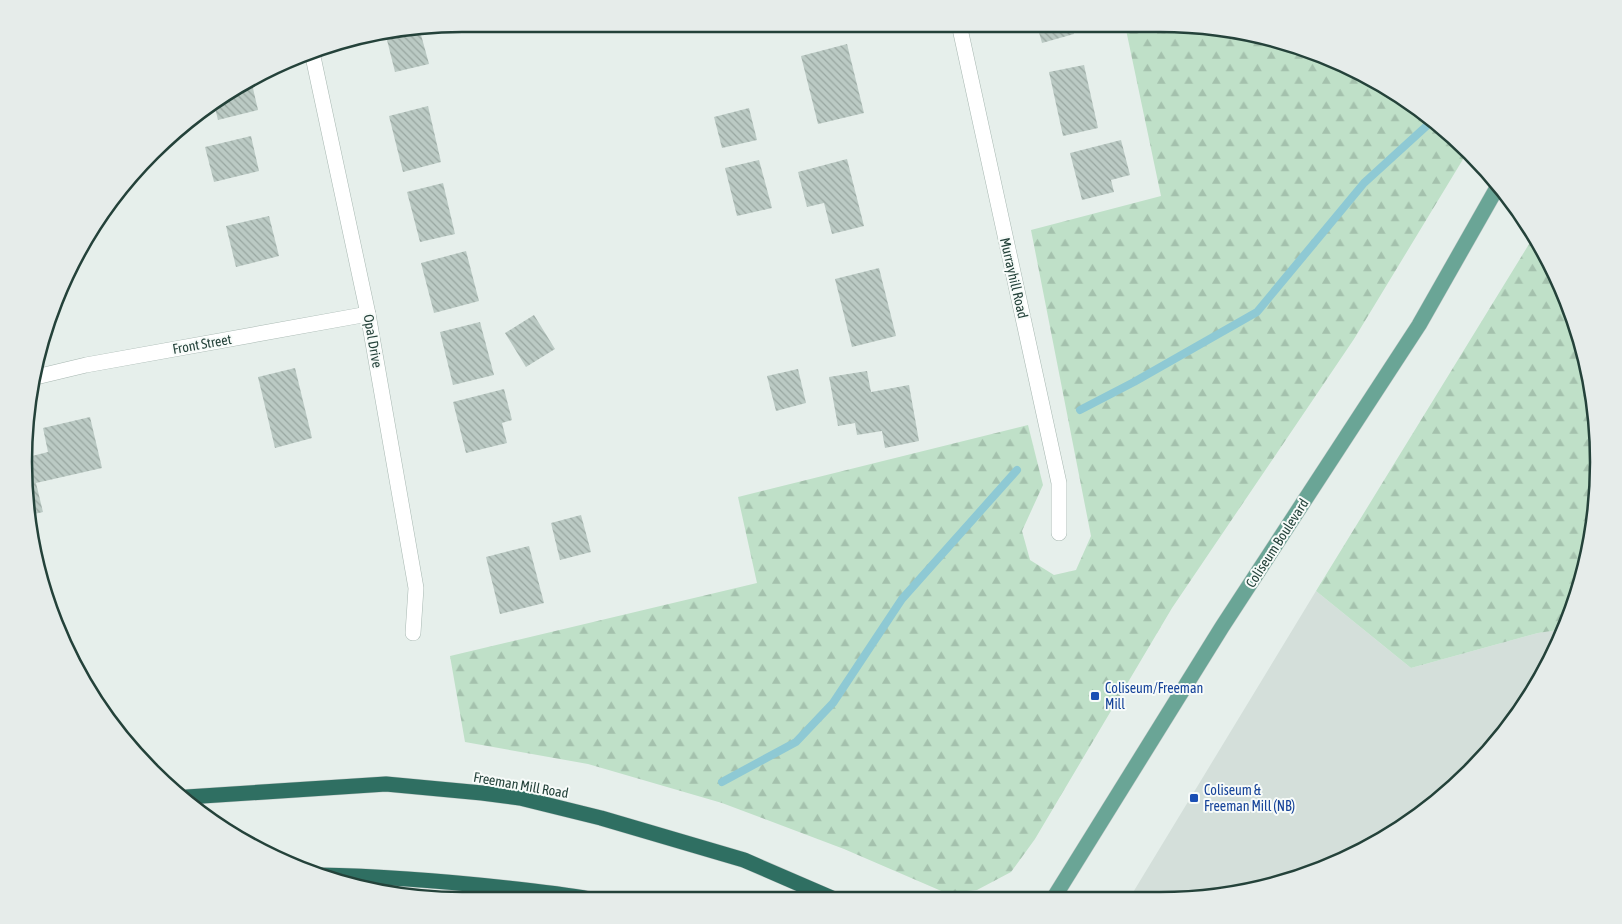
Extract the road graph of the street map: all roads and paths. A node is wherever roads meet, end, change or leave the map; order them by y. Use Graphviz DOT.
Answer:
graph roads {
  1 [pos="961,32"];
  2 [pos="314,59"];
  3 [pos="1494,193"];
  4 [pos="368,314"];
  5 [pos="42,376"];
  6 [pos="1059,533"];
  7 [pos="413,634"];
  8 [pos="193,797"];
  9 [pos="346,875"];
  10 [pos="543,892"];
  11 [pos="818,892"];
  12 [pos="1057,892"];
  1 -- 6 [label="street, Murrayhill Road"];
  2 -- 4 [label="street, Opal Drive"];
  3 -- 12 [label="main road, Coliseum Boulevard"];
  4 -- 5 [label="street, Front Street"];
  4 -- 7 [label="street, Opal Drive"];
  8 -- 11 [label="highway, Freeman Mill Road"];
  9 -- 10 [label="highway"];
}
